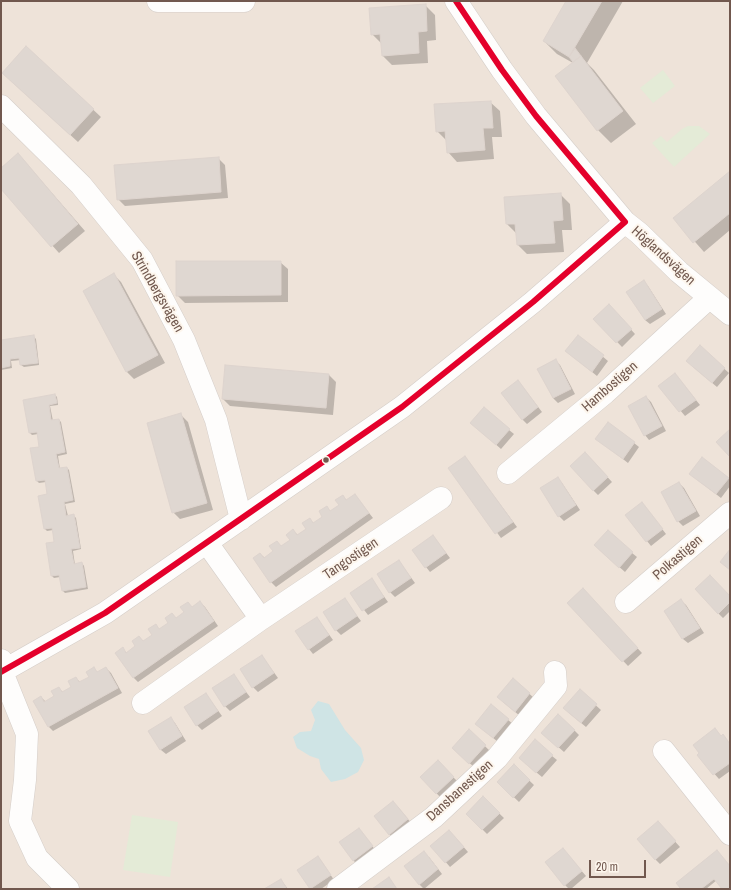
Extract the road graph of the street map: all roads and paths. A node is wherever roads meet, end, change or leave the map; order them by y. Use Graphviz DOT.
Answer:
graph roads {
  1 [pos="158,1"];
  2 [pos="244,1"];
  3 [pos="456,1"];
  4 [pos="1,106"];
  5 [pos="625,222"];
  6 [pos="723,305"];
  7 [pos="508,473"];
  8 [pos="441,498"];
  9 [pos="730,513"];
  10 [pos="241,519"];
  11 [pos="206,543"];
  12 [pos="626,602"];
  13 [pos="261,620"];
  14 [pos="1,668"];
  15 [pos="555,672"];
  16 [pos="143,703"];
  17 [pos="664,751"];
  18 [pos="730,834"];
  19 [pos="68,889"];
  20 [pos="338,889"];
  1 -- 2 [label="street"];
  3 -- 5 [label="street, Höglandsvägen"];
  4 -- 10 [label="street, Strindbergsvägen"];
  5 -- 6 [label="street, Höglandsvägen"];
  5 -- 10 [label="street"];
  6 -- 7 [label="street, Hambostigen"];
  8 -- 13 [label="street, Tangostigen"];
  9 -- 12 [label="street, Polkastigen"];
  10 -- 11 [label="street"];
  11 -- 13 [label="street"];
  11 -- 14 [label="street"];
  13 -- 16 [label="street, Tangostigen"];
  14 -- 19 [label="street"];
  15 -- 20 [label="street, Dansbanestigen"];
  17 -- 18 [label="street"];
}
